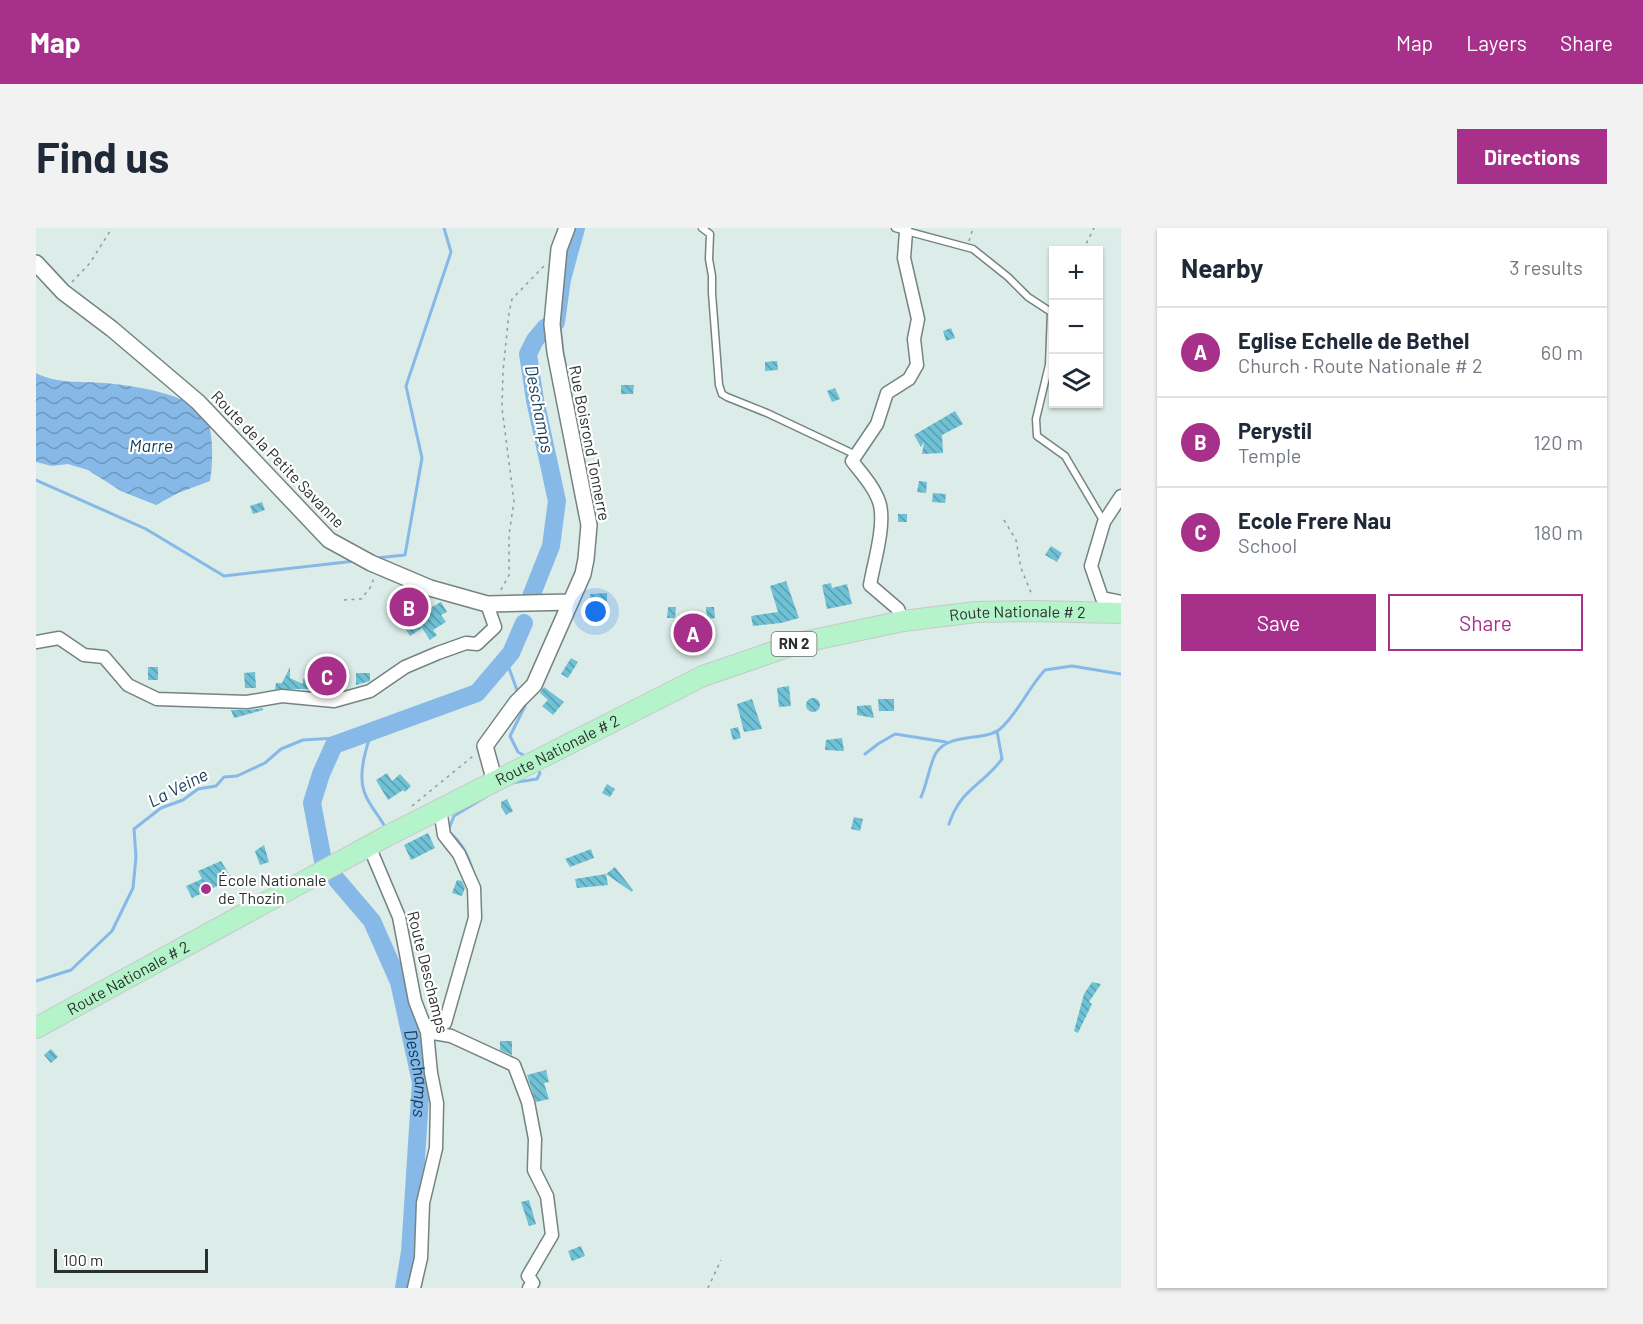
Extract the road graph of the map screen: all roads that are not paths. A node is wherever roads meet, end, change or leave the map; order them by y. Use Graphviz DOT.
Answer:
graph roads {
  1 [pos="567,228"];
  2 [pos="702,228"];
  3 [pos="900,230"];
  4 [pos="36,263"];
  5 [pos="856,455"];
  6 [pos="1121,496"];
  7 [pos="1104,522"];
  8 [pos="569,602"];
  9 [pos="1121,602"];
  10 [pos="491,604"];
  11 [pos="1121,613"];
  12 [pos="903,621"];
  13 [pos="36,642"];
  14 [pos="495,782"];
  15 [pos="440,809"];
  16 [pos="369,846"];
  17 [pos="36,1028"];
  18 [pos="428,1032"];
  19 [pos="414,1288"];
  20 [pos="529,1288"];
  1 -- 8 [label="street, Rue Boisrond Tonnerre"];
  2 -- 5 [label="lane"];
  3 -- 5 [label="street"];
  3 -- 7 [label="lane"];
  4 -- 10 [label="street, Route de la Petite Savanne"];
  5 -- 12 [label="street"];
  6 -- 7 [label="street"];
  7 -- 9 [label="street"];
  8 -- 10 [label="street, Route de la Petite Savanne"];
  8 -- 14 [label="street, Rue Boisrond Tonnerre"];
  10 -- 13 [label="street"];
  11 -- 12 [label="main road, Route Nationale # 2 / RN 2"];
  12 -- 14 [label="main road, Route Nationale # 2 / RN 2"];
  14 -- 15 [label="main road, Route Nationale # 2 / RN 2"];
  15 -- 16 [label="main road, Route Nationale # 2 / RN 2"];
  15 -- 18 [label="street"];
  16 -- 17 [label="main road, Route Nationale # 2 / RN 2"];
  16 -- 18 [label="street, Route Deschamps"];
  18 -- 19 [label="street, Route Deschamps"];
  18 -- 20 [label="street"];
}
